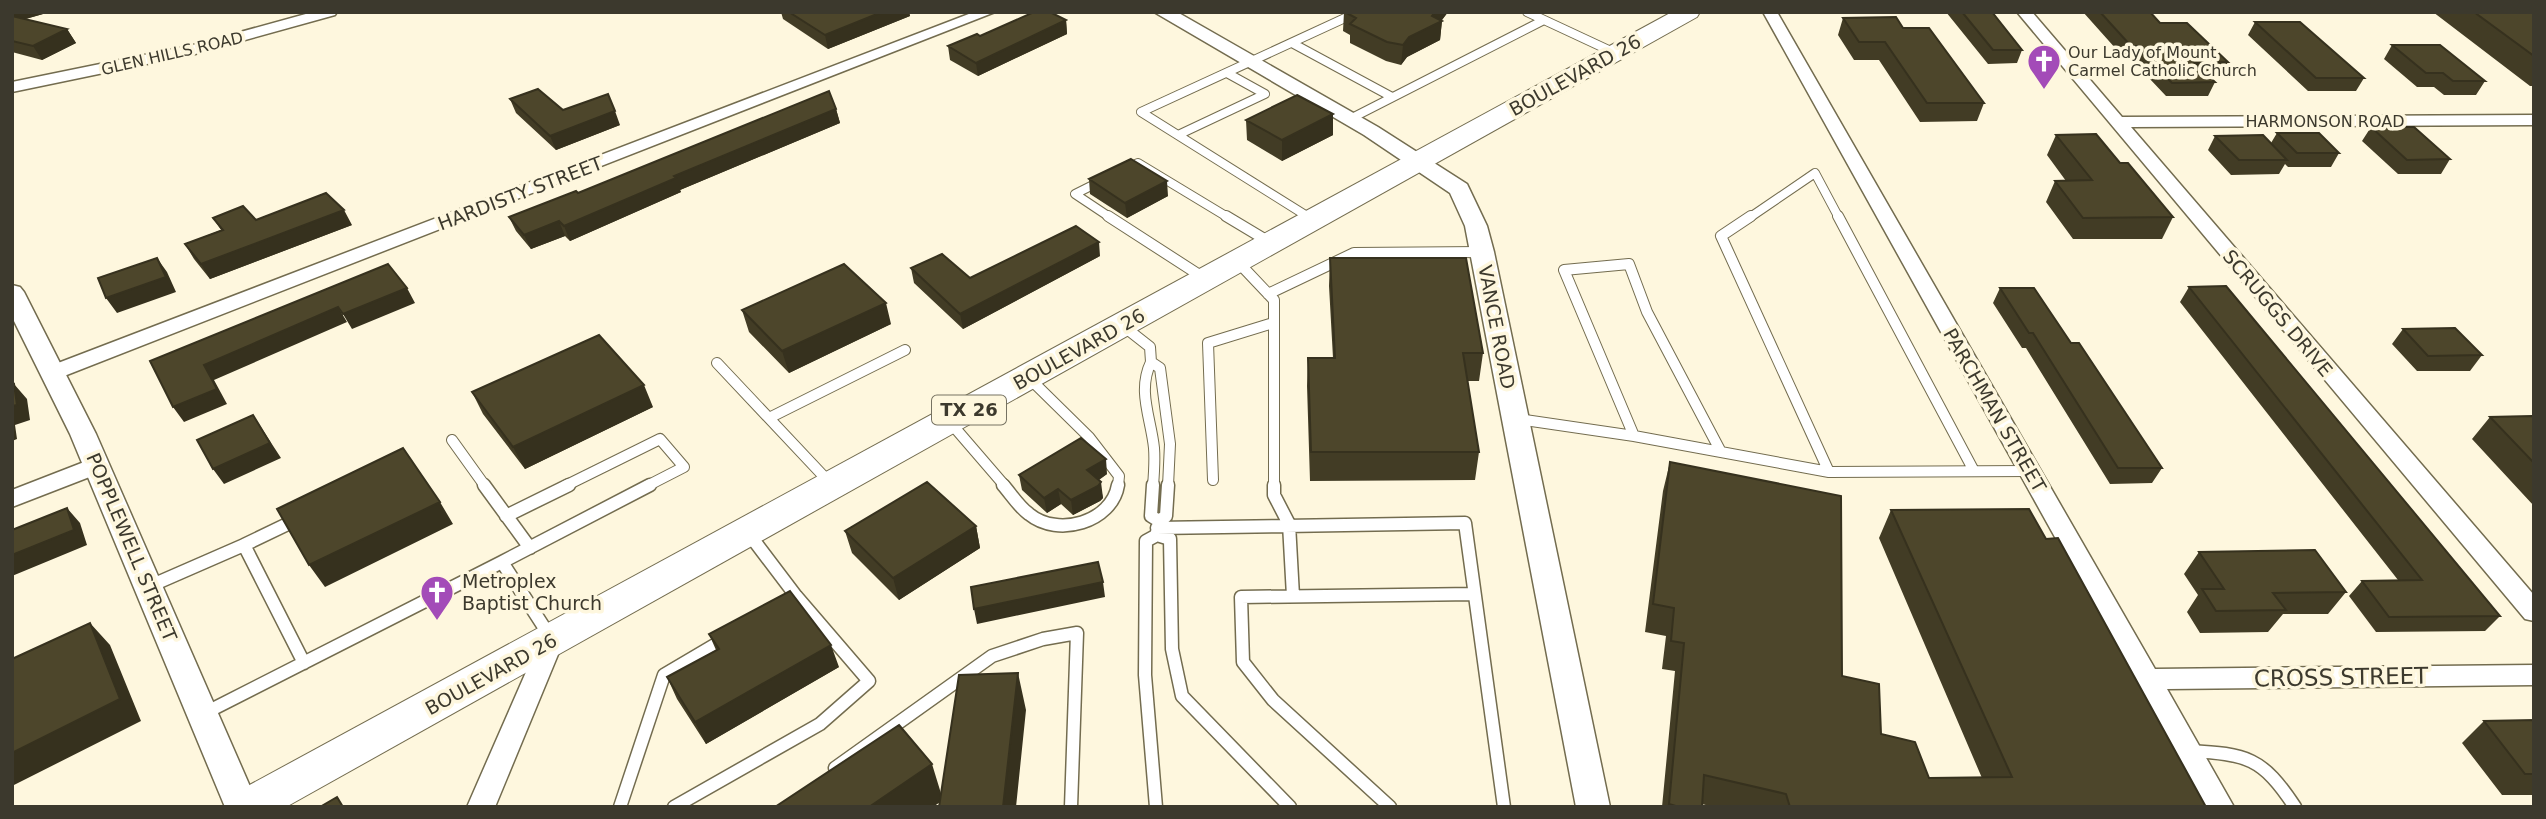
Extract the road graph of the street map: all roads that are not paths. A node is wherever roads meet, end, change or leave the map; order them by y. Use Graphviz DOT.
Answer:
graph roads {
  1 [pos="330,12"];
  2 [pos="988,12"];
  3 [pos="1163,12"];
  4 [pos="1358,12"];
  5 [pos="1527,12"];
  6 [pos="1689,12"];
  7 [pos="1770,12"];
  8 [pos="2024,12"];
  9 [pos="1544,20"];
  10 [pos="1292,43"];
  11 [pos="1615,54"];
  12 [pos="1251,61"];
  13 [pos="1227,73"];
  14 [pos="12,87"];
  15 [pos="1392,97"];
  16 [pos="1350,119"];
  17 [pos="2534,120"];
  18 [pos="2115,122"];
  19 [pos="1178,135"];
  20 [pos="1418,162"];
  21 [pos="1117,173"];
  22 [pos="1106,178"];
  23 [pos="1314,220"];
  24 [pos="1272,243"];
  25 [pos="1482,252"];
  26 [pos="1238,262"];
  27 [pos="1206,279"];
  28 [pos="12,292"];
  29 [pos="1268,294"];
  30 [pos="1273,323"];
  31 [pos="1122,325"];
  32 [pos="905,349"];
  33 [pos="1151,362"];
  34 [pos="717,363"];
  35 [pos="52,373"];
  36 [pos="1028,377"];
  37 [pos="769,418"];
  38 [pos="1515,418"];
  39 [pos="949,421"];
  40 [pos="1634,436"];
  41 [pos="1089,438"];
  42 [pos="452,440"];
  43 [pos="1077,444"];
  44 [pos="1721,452"];
  45 [pos="97,465"];
  46 [pos="1973,471"];
  47 [pos="2030,471"];
  48 [pos="1829,472"];
  49 [pos="1018,480"];
  50 [pos="1213,480"];
  51 [pos="832,486"];
  52 [pos="1006,487"];
  53 [pos="12,499"];
  54 [pos="307,514"];
  55 [pos="506,516"];
  56 [pos="1289,524"];
  57 [pos="1158,528"];
  58 [pos="747,532"];
  59 [pos="244,545"];
  60 [pos="530,548"];
  61 [pos="502,562"];
  62 [pos="149,587"];
  63 [pos="1474,594"];
  64 [pos="1293,596"];
  65 [pos="2534,612"];
  66 [pos="741,629"];
  67 [pos="552,640"];
  68 [pos="304,663"];
  69 [pos="2534,675"];
  70 [pos="2148,679"];
  71 [pos="202,714"];
  72 [pos="2189,751"];
  73 [pos="820,779"];
  74 [pos="242,807"];
  75 [pos="248,807"];
  76 [pos="481,807"];
  77 [pos="620,807"];
  78 [pos="674,807"];
  79 [pos="1071,807"];
  80 [pos="1156,807"];
  81 [pos="1290,807"];
  82 [pos="1390,807"];
  83 [pos="1504,807"];
  84 [pos="1593,807"];
  85 [pos="2220,807"];
  86 [pos="2295,807"];
  1 -- 14 [label="street, GLEN HILLS ROAD"];
  2 -- 35 [label="street, HARDISTY STREET"];
  3 -- 12 [label="street, VANCE ROAD"];
  4 -- 10 [label="lane"];
  5 -- 9 [label="lane"];
  6 -- 11 [label="main road, BOULEVARD 26 / TX 26"];
  7 -- 47 [label="street, PARCHMAN STREET"];
  8 -- 18 [label="street, SCRUGGS DRIVE"];
  9 -- 11 [label="lane"];
  9 -- 15 [label="lane"];
  10 -- 12 [label="lane"];
  10 -- 15 [label="lane"];
  11 -- 20 [label="main road, BOULEVARD 26 / TX 26"];
  12 -- 13 [label="lane"];
  12 -- 16 [label="street, VANCE ROAD"];
  13 -- 19 [label="lane"];
  13 -- 19 [label="lane"];
  15 -- 16 [label="lane"];
  16 -- 20 [label="street, VANCE ROAD"];
  17 -- 18 [label="street, HARMONSON ROAD"];
  18 -- 65 [label="street, SCRUGGS DRIVE"];
  19 -- 23 [label="lane"];
  20 -- 23 [label="main road, BOULEVARD 26 / TX 26"];
  20 -- 25 [label="street, VANCE ROAD"];
  21 -- 24 [label="lane"];
  22 -- 27 [label="lane"];
  23 -- 24 [label="main road, BOULEVARD 26 / TX 26"];
  24 -- 26 [label="main road, BOULEVARD 26 / TX 26"];
  25 -- 29 [label="lane"];
  25 -- 38 [label="street, VANCE ROAD"];
  26 -- 27 [label="main road, BOULEVARD 26 / TX 26"];
  26 -- 29 [label="lane"];
  27 -- 31 [label="main road, BOULEVARD 26 / TX 26"];
  28 -- 35 [label="street, POPPLEWELL STREET"];
  29 -- 30 [label="lane"];
  30 -- 50 [label="lane"];
  30 -- 56 [label="lane"];
  31 -- 33 [label="lane"];
  31 -- 36 [label="main road, BOULEVARD 26 / TX 26"];
  32 -- 37 [label="lane"];
  33 -- 57 [label="lane"];
  33 -- 57 [label="lane"];
  34 -- 37 [label="lane"];
  35 -- 45 [label="street, POPPLEWELL STREET"];
  36 -- 39 [label="main road, BOULEVARD 26 / TX 26"];
  36 -- 41 [label="lane"];
  37 -- 51 [label="lane"];
  38 -- 40 [label="lane"];
  38 -- 84 [label="street, VANCE ROAD"];
  39 -- 51 [label="main road, BOULEVARD 26 / TX 26"];
  39 -- 52 [label="lane"];
  40 -- 44 [label="lane"];
  40 -- 44 [label="lane"];
  41 -- 43 [label="lane"];
  41 -- 52 [label="lane"];
  42 -- 55 [label="lane"];
  44 -- 48 [label="lane"];
  45 -- 53 [label="street"];
  45 -- 62 [label="street, POPPLEWELL STREET"];
  46 -- 47 [label="lane"];
  46 -- 48 [label="lane"];
  46 -- 48 [label="lane"];
  47 -- 70 [label="street, PARCHMAN STREET"];
  49 -- 52 [label="lane"];
  51 -- 58 [label="main road, BOULEVARD 26 / TX 26"];
  54 -- 59 [label="lane"];
  55 -- 60 [label="lane"];
  55 -- 60 [label="lane"];
  56 -- 57 [label="lane"];
  56 -- 63 [label="lane"];
  56 -- 64 [label="lane"];
  57 -- 80 [label="lane"];
  57 -- 81 [label="lane"];
  58 -- 67 [label="main road, BOULEVARD 26 / TX 26"];
  58 -- 78 [label="lane"];
  59 -- 62 [label="lane"];
  59 -- 68 [label="lane"];
  60 -- 61 [label="lane"];
  61 -- 67 [label="lane"];
  61 -- 68 [label="lane"];
  62 -- 71 [label="street, POPPLEWELL STREET"];
  63 -- 64 [label="lane"];
  63 -- 83 [label="lane"];
  64 -- 82 [label="lane"];
  66 -- 77 [label="lane"];
  67 -- 75 [label="main road, BOULEVARD 26 / TX 26"];
  67 -- 76 [label="street"];
  68 -- 71 [label="lane"];
  69 -- 70 [label="street, CROSS STREET"];
  70 -- 72 [label="street, PARCHMAN STREET"];
  71 -- 74 [label="street, POPPLEWELL STREET"];
  72 -- 85 [label="street, PARCHMAN STREET"];
  72 -- 86 [label="lane"];
  73 -- 79 [label="lane"];
}
